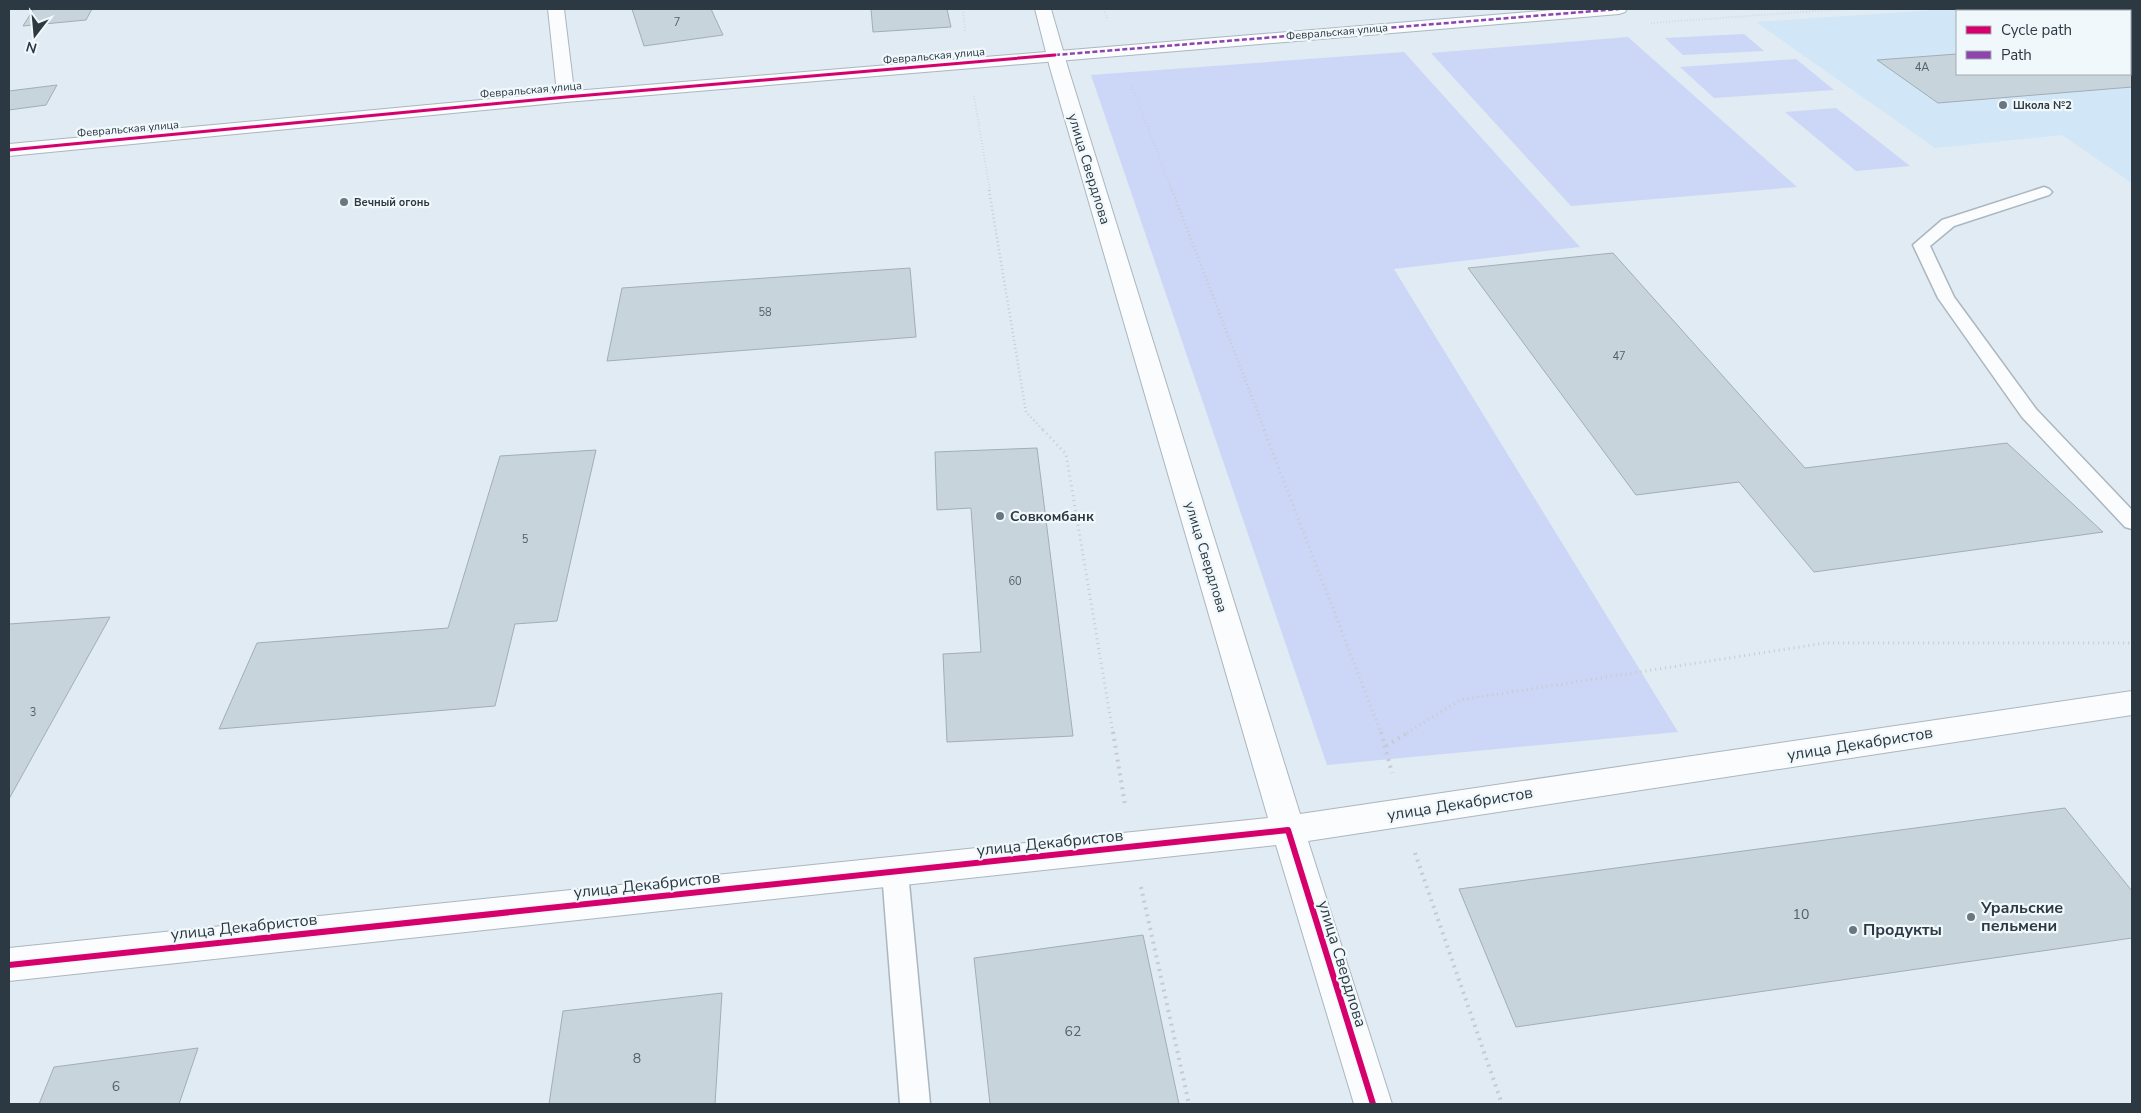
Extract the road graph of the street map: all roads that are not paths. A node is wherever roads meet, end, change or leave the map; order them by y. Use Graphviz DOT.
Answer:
graph roads {
  1 [pos="556,9"];
  2 [pos="1043,9"];
  3 [pos="1619,9"];
  4 [pos="1055,56"];
  5 [pos="566,97"];
  6 [pos="9,150"];
  7 [pos="2044,192"];
  8 [pos="2132,522"];
  9 [pos="2132,703"];
  10 [pos="1288,830"];
  11 [pos="895,872"];
  12 [pos="9,965"];
  13 [pos="915,1104"];
  14 [pos="1373,1104"];
  1 -- 5 [label="street"];
  2 -- 4 [label="street, улица Свердлова"];
  3 -- 4 [label="street, Февральская улица"];
  4 -- 5 [label="street, Февральская улица"];
  4 -- 10 [label="street, улица Свердлова"];
  5 -- 6 [label="street, Февральская улица"];
  7 -- 8 [label="lane"];
  9 -- 10 [label="street, улица Декабристов"];
  10 -- 11 [label="street, улица Декабристов"];
  10 -- 14 [label="street, улица Свердлова"];
  11 -- 12 [label="street, улица Декабристов"];
  11 -- 13 [label="lane"];
}
